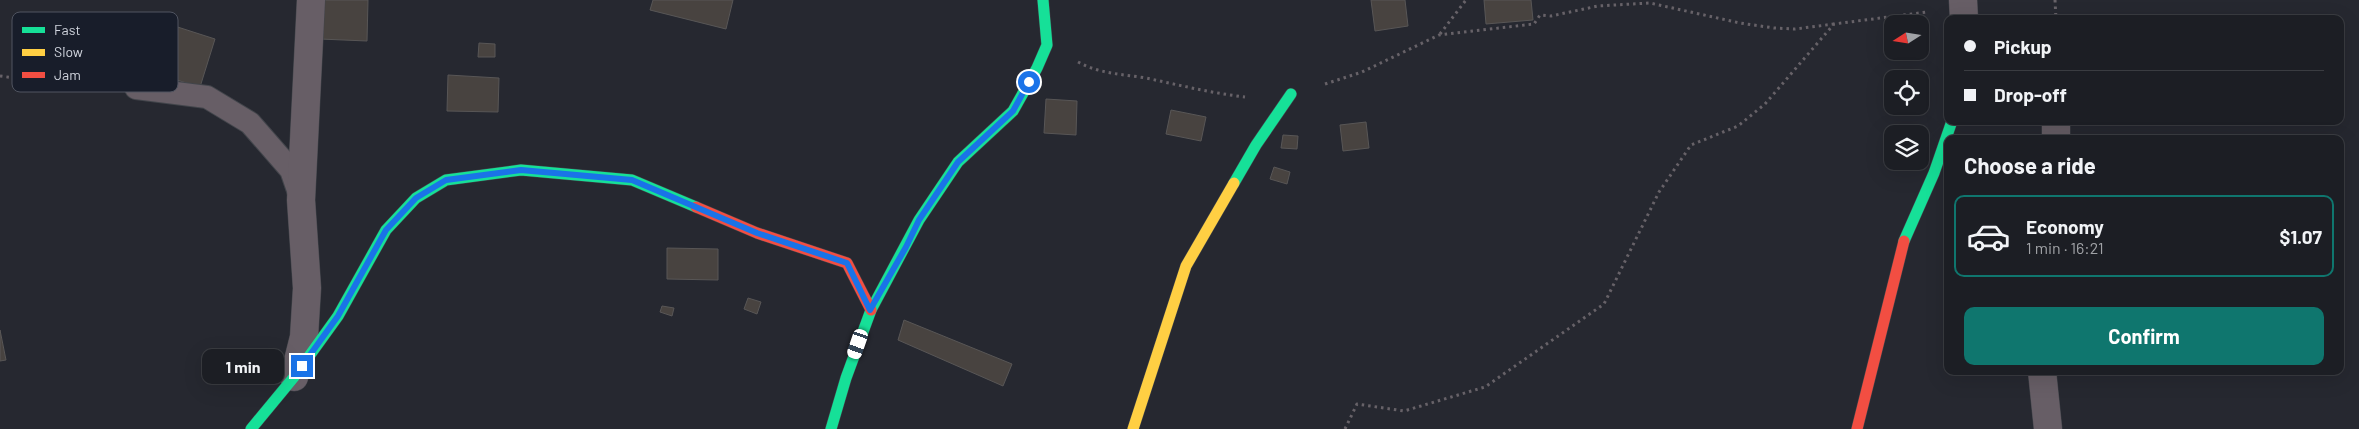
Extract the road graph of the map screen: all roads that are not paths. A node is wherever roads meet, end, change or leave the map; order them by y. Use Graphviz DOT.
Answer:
graph roads {
  1 [pos="311,0"];
  2 [pos="1043,0"];
  3 [pos="1963,0"];
  4 [pos="1964,15"];
  5 [pos="168,92"];
  6 [pos="1291,94"];
  7 [pos="1944,144"];
  8 [pos="301,200"];
  9 [pos="870,310"];
  10 [pos="2042,375"];
  11 [pos="294,377"];
  12 [pos="251,429"];
  13 [pos="831,429"];
  14 [pos="1133,429"];
  15 [pos="1857,429"];
  16 [pos="2048,429"];
  1 -- 8 [label="street"];
  2 -- 9 [label="street"];
  3 -- 4 [label="street"];
  5 -- 8 [label="lane"];
  6 -- 14 [label="street"];
  7 -- 15 [label="street"];
  8 -- 11 [label="street"];
  9 -- 11 [label="street"];
  9 -- 13 [label="street"];
  10 -- 16 [label="street"];
  11 -- 12 [label="street"];
}
